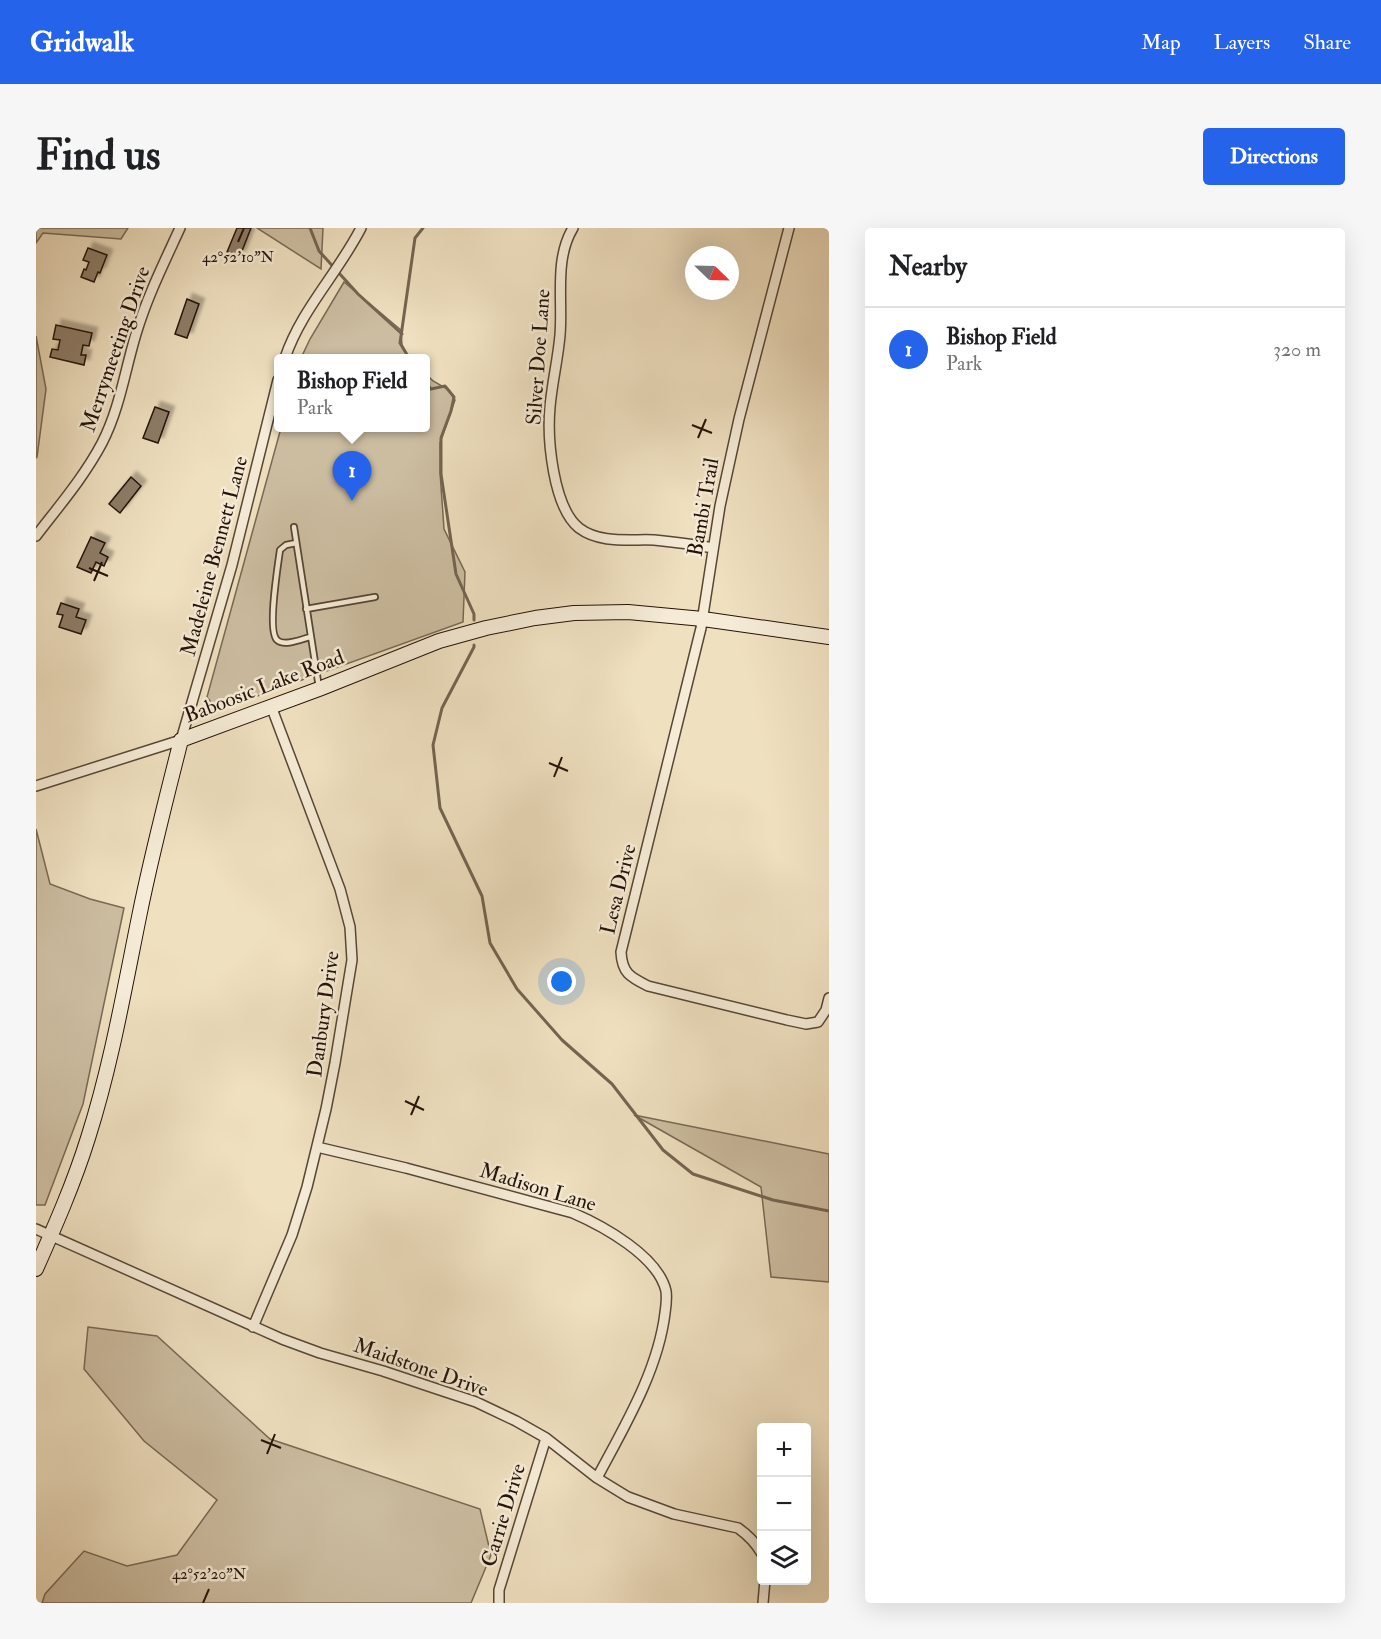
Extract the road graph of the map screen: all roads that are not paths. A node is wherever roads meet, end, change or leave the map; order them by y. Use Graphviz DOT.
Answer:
graph roads {
  1 [pos="180,228"];
  2 [pos="361,228"];
  3 [pos="573,228"];
  4 [pos="789,228"];
  5 [pos="287,354"];
  6 [pos="274,400"];
  7 [pos="294,527"];
  8 [pos="36,536"];
  9 [pos="296,543"];
  10 [pos="713,548"];
  11 [pos="375,597"];
  12 [pos="306,609"];
  13 [pos="703,619"];
  14 [pos="310,637"];
  15 [pos="829,637"];
  16 [pos="319,689"];
  17 [pos="271,706"];
  18 [pos="181,740"];
  19 [pos="36,786"];
  20 [pos="829,998"];
  21 [pos="317,1148"];
  22 [pos="36,1229"];
  23 [pos="51,1235"];
  24 [pos="36,1269"];
  25 [pos="253,1327"];
  26 [pos="546,1438"];
  27 [pos="597,1478"];
  28 [pos="757,1546"];
  29 [pos="765,1585"];
  30 [pos="499,1603"];
  31 [pos="763,1603"];
  1 -- 8 [label="street, Merrymeeting Drive"];
  2 -- 5 [label="street"];
  3 -- 10 [label="street, Silver Doe Lane"];
  4 -- 10 [label="street, Bambi Trail"];
  6 -- 18 [label="street, Madeleine Bennett Lane"];
  7 -- 9 [label="lane"];
  9 -- 12 [label="lane"];
  9 -- 14 [label="lane"];
  10 -- 13 [label="street, Bambi Trail"];
  11 -- 12 [label="lane"];
  12 -- 14 [label="lane"];
  13 -- 15 [label="street, Baboosic Lake Road"];
  13 -- 16 [label="street, Baboosic Lake Road"];
  13 -- 20 [label="street, Lesa Drive"];
  14 -- 16 [label="lane"];
  16 -- 17 [label="street, Baboosic Lake Road"];
  17 -- 18 [label="street, Baboosic Lake Road"];
  17 -- 21 [label="street, Danbury Drive"];
  18 -- 19 [label="street"];
  18 -- 23 [label="street, Baboosic Lake Road"];
  21 -- 25 [label="street, Danbury Drive"];
  21 -- 27 [label="street, Madison Lane"];
  22 -- 23 [label="street, Maidstone Drive"];
  23 -- 24 [label="street, Baboosic Lake Road"];
  23 -- 25 [label="street, Maidstone Drive"];
  25 -- 26 [label="street, Maidstone Drive"];
  26 -- 27 [label="street, Maidstone Drive"];
  26 -- 30 [label="street, Carrie Drive"];
  27 -- 28 [label="street, Maidstone Drive"];
  29 -- 31 [label="street"];
}
